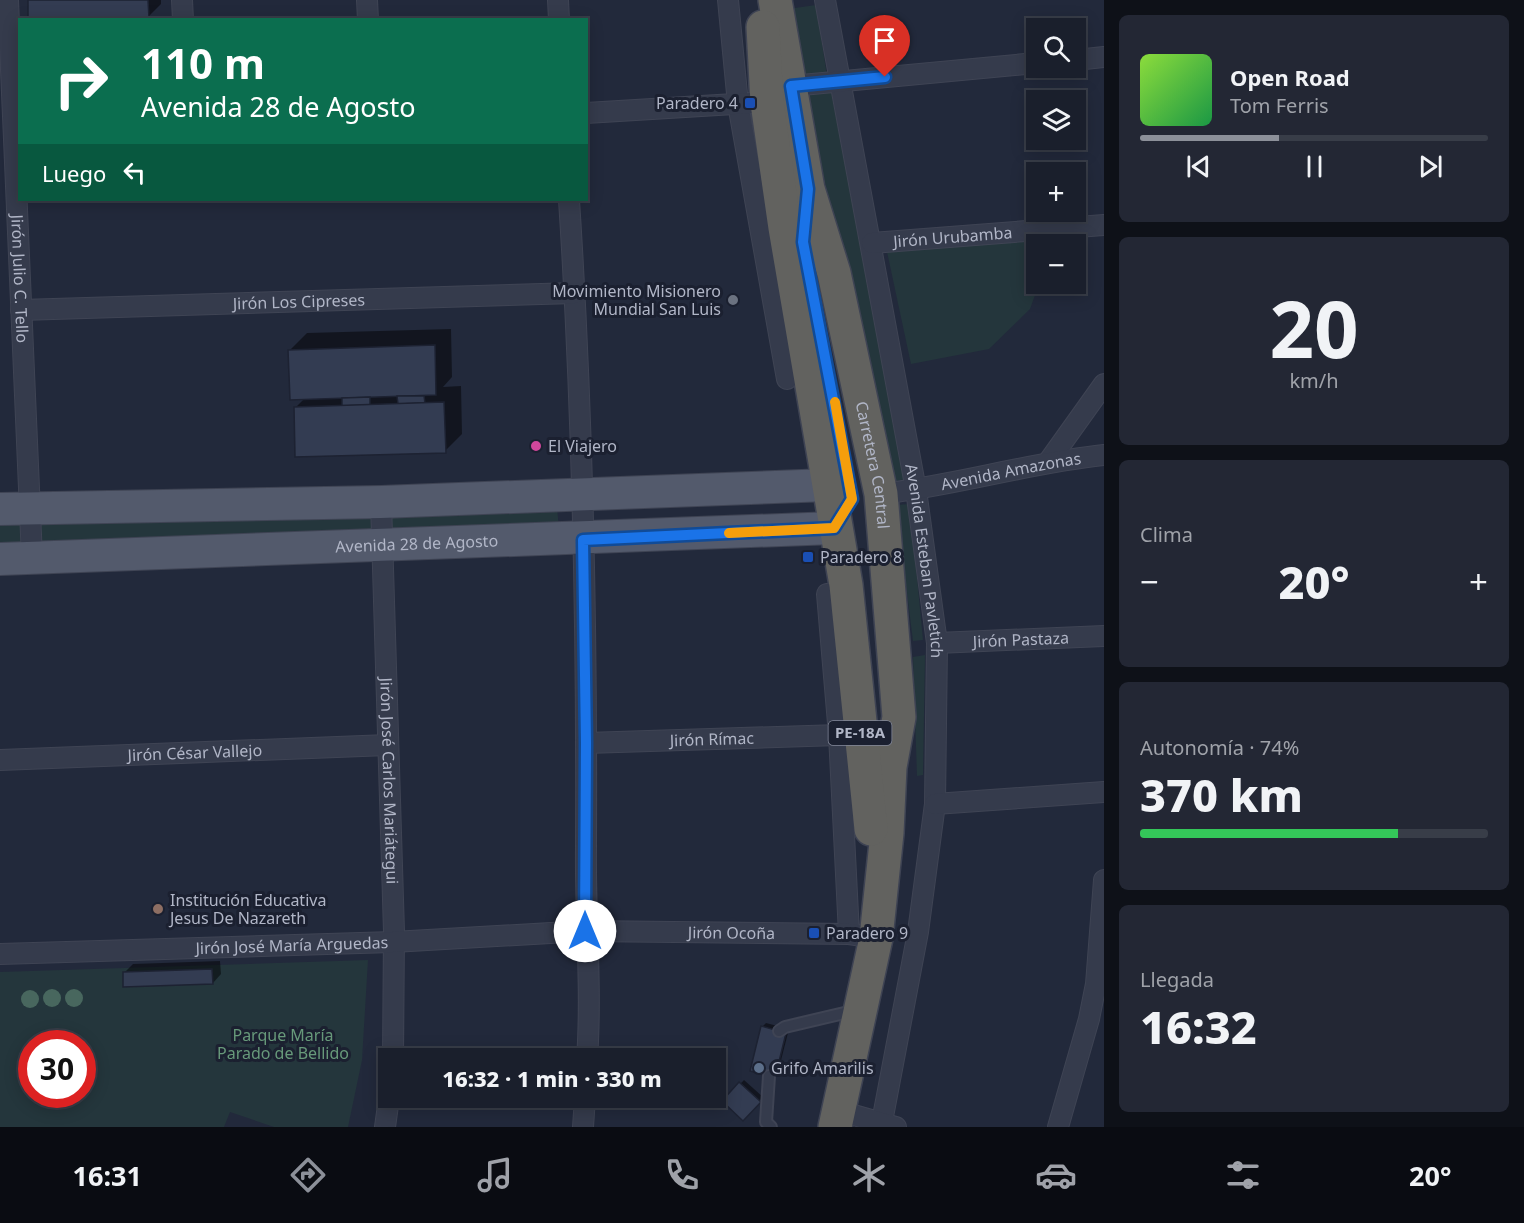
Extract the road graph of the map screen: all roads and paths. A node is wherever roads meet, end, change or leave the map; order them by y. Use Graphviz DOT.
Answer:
graph roads {
  1 [pos="8,0"];
  2 [pos="182,0"];
  3 [pos="367,0"];
  4 [pos="558,0"];
  5 [pos="728,0"];
  6 [pos="825,0"];
  7 [pos="777,1"];
  8 [pos="183,18"];
  9 [pos="368,18"];
  10 [pos="559,18"];
  11 [pos="1104,57"];
  12 [pos="1086,59"];
  13 [pos="1026,64"];
  14 [pos="841,81"];
  15 [pos="765,98"];
  16 [pos="588,113"];
  17 [pos="11,125"];
  18 [pos="568,201"];
  19 [pos="1104,225"];
  20 [pos="872,243"];
  21 [pos="575,293"];
  22 [pos="21,310"];
  23 [pos="787,379"];
  24 [pos="1104,384"];
  25 [pos="1104,455"];
  26 [pos="1049,461"];
  27 [pos="916,490"];
  28 [pos="854,492"];
  29 [pos="582,496"];
  30 [pos="381,502"];
  31 [pos="15,508"];
  32 [pos="834,528"];
  33 [pos="583,540"];
  34 [pos="383,546"];
  35 [pos="32,558"];
  36 [pos="0,559"];
  37 [pos="827,594"];
  38 [pos="1104,636"];
  39 [pos="937,643"];
  40 [pos="839,735"];
  41 [pos="586,743"];
  42 [pos="388,745"];
  43 [pos="0,760"];
  44 [pos="1104,792"];
  45 [pos="934,804"];
  46 [pos="1104,880"];
  47 [pos="585,931"];
  48 [pos="862,936"];
  49 [pos="393,942"];
  50 [pos="0,954"];
  51 [pos="861,1009"];
  52 [pos="1097,1021"];
  53 [pos="780,1031"];
  54 [pos="393,1048"];
  55 [pos="589,1048"];
  56 [pos="769,1076"];
  57 [pos="388,1108"];
  58 [pos="584,1108"];
  59 [pos="837,1119"];
  60 [pos="887,1126"];
  61 [pos="385,1127"];
  62 [pos="583,1127"];
  63 [pos="771,1127"];
  64 [pos="1058,1127"];
  1 -- 17 [label="street, Jirón Julio C. Tello"];
  2 -- 8 [label="street"];
  3 -- 9 [label="street"];
  4 -- 10 [label="street"];
  5 -- 15 [label="street"];
  6 -- 14 [label="street, Avenida Esteban Pavletich"];
  7 -- 15 [label="highway, Carretera Central / PE-18A"];
  11 -- 12 [label="street"];
  13 -- 14 [label="street"];
  14 -- 15 [label="street"];
  14 -- 20 [label="street, Avenida Esteban Pavletich"];
  15 -- 16 [label="street"];
  15 -- 23 [label="street"];
  15 -- 28 [label="highway, Carretera Central / PE-18A"];
  15 -- 28 [label="highway, Carretera Central / PE-18A"];
  17 -- 22 [label="street, Jirón Julio C. Tello"];
  18 -- 21 [label="street"];
  19 -- 20 [label="street, Jirón Urubamba"];
  20 -- 27 [label="street, Avenida Esteban Pavletich"];
  21 -- 22 [label="street, Jirón Los Cipreses"];
  21 -- 29 [label="street"];
  22 -- 31 [label="street, Jirón Julio C. Tello"];
  24 -- 26 [label="street"];
  25 -- 26 [label="street, Avenida Amazonas"];
  26 -- 27 [label="street, Avenida Amazonas"];
  27 -- 28 [label="street, Avenida Amazonas"];
  27 -- 39 [label="street, Avenida Esteban Pavletich"];
  28 -- 29 [label="main road"];
  28 -- 32 [label="highway, Carretera Central / PE-18A"];
  28 -- 48 [label="highway, Carretera Central / PE-18A"];
  29 -- 30 [label="main road"];
  29 -- 33 [label="street"];
  30 -- 31 [label="main road"];
  30 -- 34 [label="street, Jirón José Carlos Mariátegui"];
  31 -- 35 [label="street, Jirón Julio C. Tello"];
  32 -- 33 [label="main road, Avenida 28 de Agosto"];
  32 -- 48 [label="highway, Carretera Central / PE-18A"];
  33 -- 34 [label="main road, Avenida 28 de Agosto"];
  33 -- 41 [label="street"];
  34 -- 35 [label="main road, Avenida 28 de Agosto"];
  34 -- 42 [label="street, Jirón José Carlos Mariátegui"];
  35 -- 36 [label="main road, Avenida 28 de Agosto"];
  37 -- 40 [label="street"];
  38 -- 39 [label="street, Jirón Pastaza"];
  39 -- 45 [label="street, Avenida Esteban Pavletich"];
  40 -- 41 [label="street, Jirón Rímac"];
  40 -- 48 [label="street"];
  41 -- 47 [label="street"];
  42 -- 43 [label="street, Jirón César Vallejo"];
  42 -- 49 [label="street, Jirón José Carlos Mariátegui"];
  44 -- 45 [label="street"];
  45 -- 60 [label="street, Avenida Esteban Pavletich"];
  46 -- 52 [label="street"];
  47 -- 48 [label="street, Jirón Ocoña"];
  47 -- 49 [label="street, Jirón José María Arguedas"];
  47 -- 55 [label="street"];
  48 -- 51 [label="highway, Carretera Central / PE-18A"];
  49 -- 50 [label="street, Jirón José María Arguedas"];
  49 -- 54 [label="street, Jirón José Carlos Mariátegui"];
  51 -- 53 [label="lane"];
  51 -- 59 [label="highway, Carretera Central / PE-18A"];
  52 -- 64 [label="street"];
  56 -- 63 [label="lane"];
  57 -- 61 [label="street"];
  58 -- 62 [label="street"];
  59 -- 60 [label="street"];
}
